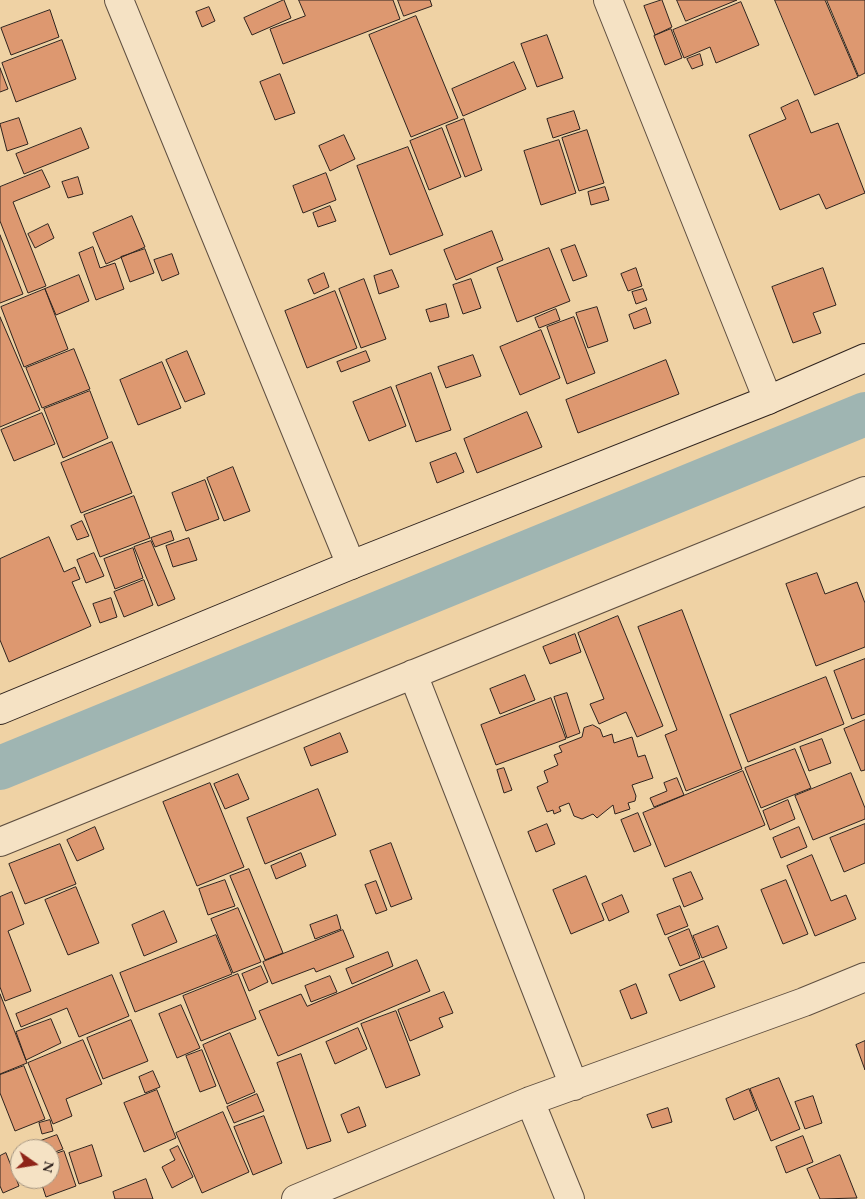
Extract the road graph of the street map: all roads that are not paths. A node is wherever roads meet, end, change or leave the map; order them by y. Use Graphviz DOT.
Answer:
graph roads {
  1 [pos="118,0"];
  2 [pos="608,0"];
  3 [pos="865,358"];
  4 [pos="768,400"];
  5 [pos="865,491"];
  6 [pos="351,565"];
  7 [pos="413,674"];
  8 [pos="0,710"];
  9 [pos="0,842"];
  10 [pos="865,977"];
  11 [pos="574,1086"];
  12 [pos="530,1101"];
  13 [pos="296,1199"];
  14 [pos="570,1199"];
  1 -- 6 [label="street"];
  2 -- 4 [label="street"];
  3 -- 4 [label="street"];
  4 -- 6 [label="street"];
  5 -- 7 [label="street"];
  6 -- 8 [label="street"];
  7 -- 9 [label="street"];
  7 -- 11 [label="street"];
  10 -- 11 [label="street"];
  11 -- 12 [label="street"];
  12 -- 13 [label="street"];
  12 -- 14 [label="street"];
}
